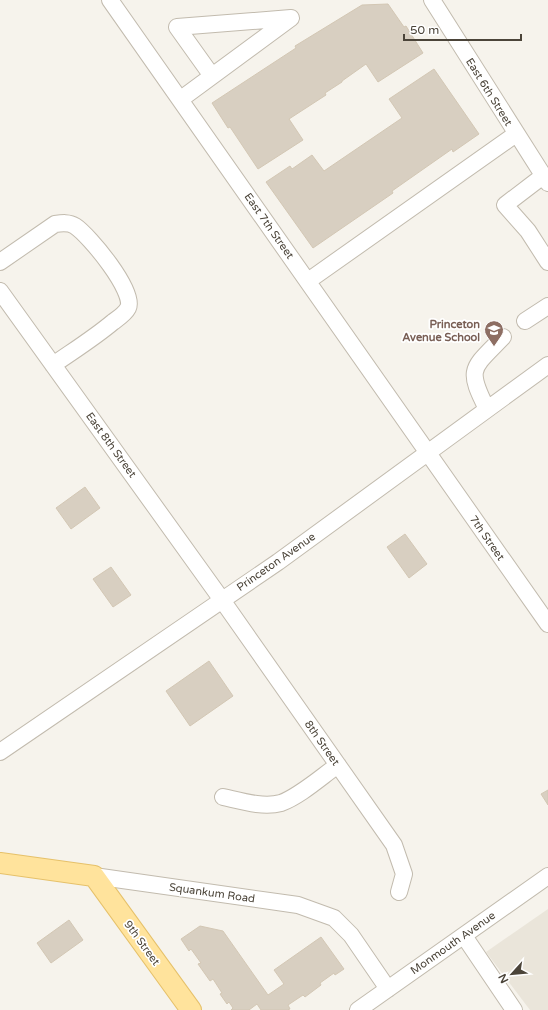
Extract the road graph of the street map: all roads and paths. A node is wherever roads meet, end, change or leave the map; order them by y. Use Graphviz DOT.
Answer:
graph roads {
  1 [pos="110,0"];
  2 [pos="114,0"];
  3 [pos="432,0"];
  4 [pos="212,76"];
  5 [pos="181,99"];
  6 [pos="516,134"];
  7 [pos="546,179"];
  8 [pos="0,262"];
  9 [pos="548,262"];
  10 [pos="308,281"];
  11 [pos="0,291"];
  12 [pos="548,306"];
  13 [pos="525,321"];
  14 [pos="503,337"];
  15 [pos="53,365"];
  16 [pos="548,365"];
  17 [pos="486,409"];
  18 [pos="427,452"];
  19 [pos="222,600"];
  20 [pos="548,624"];
  21 [pos="2,746"];
  22 [pos="338,765"];
  23 [pos="223,797"];
  24 [pos="0,863"];
  25 [pos="94,876"];
  26 [pos="548,876"];
  27 [pos="399,892"];
  28 [pos="464,936"];
  29 [pos="388,989"];
  30 [pos="191,1010"];
  31 [pos="358,1010"];
  32 [pos="514,1010"];
  1 -- 2 [label="street"];
  1 -- 5 [label="street, East 7th Street"];
  3 -- 6 [label="street, East 6th Street"];
  4 -- 4 [label="street"];
  4 -- 5 [label="street"];
  5 -- 10 [label="street, East 7th Street"];
  6 -- 7 [label="street, East 6th Street"];
  6 -- 10 [label="street"];
  7 -- 9 [label="street"];
  8 -- 15 [label="street"];
  10 -- 18 [label="street, East 7th Street"];
  11 -- 15 [label="street, East 8th Street"];
  12 -- 13 [label="street"];
  14 -- 17 [label="street"];
  15 -- 19 [label="street, East 8th Street"];
  16 -- 17 [label="street, Princeton Avenue"];
  17 -- 18 [label="street, Princeton Avenue"];
  18 -- 19 [label="street, Princeton Avenue"];
  18 -- 20 [label="street, 7th Street"];
  19 -- 21 [label="street, Princeton Avenue"];
  19 -- 22 [label="street, 8th Street"];
  22 -- 23 [label="street"];
  22 -- 27 [label="street, 8th Street"];
  24 -- 25 [label="main road, Squankum Road"];
  25 -- 29 [label="street, Squankum Road"];
  25 -- 30 [label="main road, 9th Street"];
  26 -- 28 [label="street, Monmouth Avenue"];
  28 -- 29 [label="street, Monmouth Avenue"];
  28 -- 32 [label="street"];
  29 -- 31 [label="street, Monmouth Avenue"];
}
